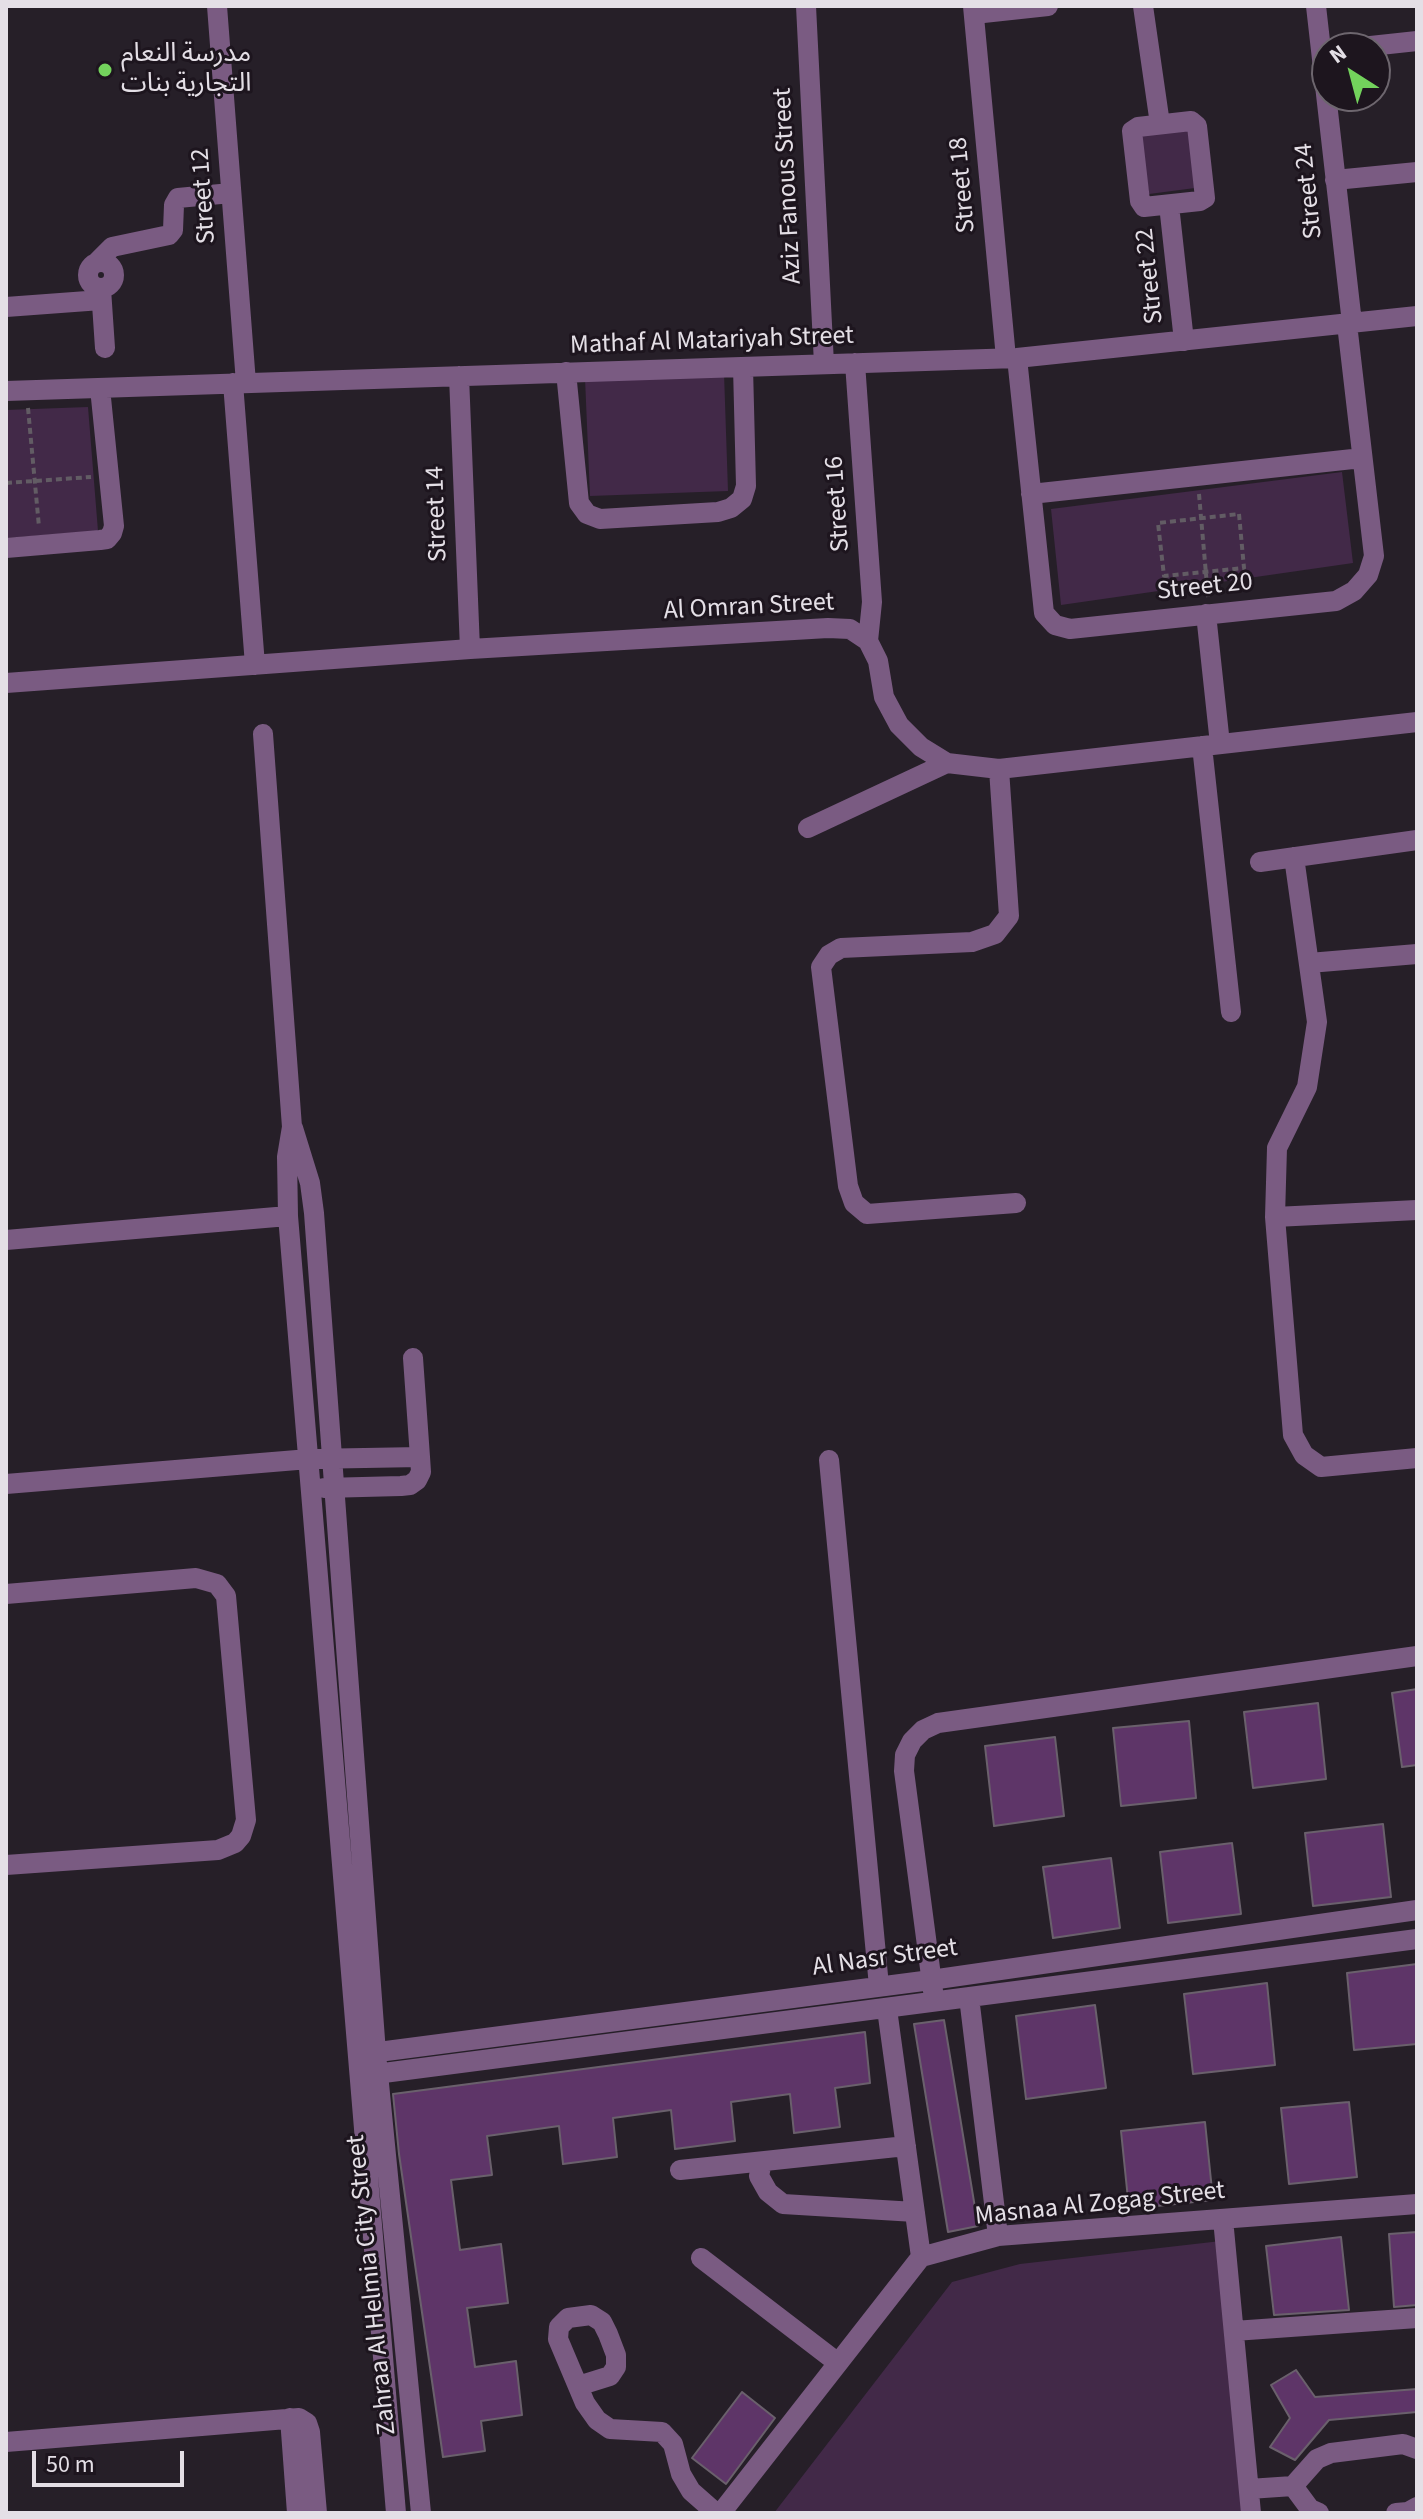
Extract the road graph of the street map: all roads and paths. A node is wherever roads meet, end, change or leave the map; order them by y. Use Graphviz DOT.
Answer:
graph roads {
  1 [pos="217,6"];
  2 [pos="806,6"];
  3 [pos="1048,6"];
  4 [pos="1143,6"];
  5 [pos="1316,6"];
  6 [pos="973,10"];
  7 [pos="1321,32"];
  8 [pos="1417,41"];
  9 [pos="1391,44"];
  10 [pos="1329,112"];
  11 [pos="1160,124"];
  12 [pos="1417,172"];
  13 [pos="1335,180"];
  14 [pos="231,193"];
  15 [pos="1169,205"];
  16 [pos="101,295"];
  17 [pos="6,307"];
  18 [pos="1417,316"];
  19 [pos="1350,323"];
  20 [pos="1184,341"];
  21 [pos="105,348"];
  22 [pos="1012,358"];
  23 [pos="855,363"];
  24 [pos="824,364"];
  25 [pos="743,367"];
  26 [pos="566,372"];
  27 [pos="459,376"];
  28 [pos="239,383"];
  29 [pos="100,388"];
  30 [pos="16,390"];
  31 [pos="1362,458"];
  32 [pos="109,476"];
  33 [pos="1198,476"];
  34 [pos="34,481"];
  35 [pos="6,483"];
  36 [pos="1031,494"];
  37 [pos="1201,518"];
  38 [pos="40,545"];
  39 [pos="6,548"];
  40 [pos="1206,572"];
  41 [pos="1208,614"];
  42 [pos="868,641"];
  43 [pos="470,649"];
  44 [pos="255,665"];
  45 [pos="6,683"];
  46 [pos="1417,722"];
  47 [pos="263,734"];
  48 [pos="1211,745"];
  49 [pos="947,763"];
  50 [pos="999,769"];
  51 [pos="808,828"];
  52 [pos="1417,840"];
  53 [pos="1294,857"];
  54 [pos="1260,862"];
  55 [pos="1417,954"];
  56 [pos="1309,963"];
  57 [pos="1231,1012"];
  58 [pos="292,1127"];
  59 [pos="1016,1203"];
  60 [pos="1417,1210"];
  61 [pos="288,1216"];
  62 [pos="1275,1217"];
  63 [pos="6,1240"];
  64 [pos="413,1358"];
  65 [pos="420,1457"];
  66 [pos="334,1458"];
  67 [pos="1417,1458"];
  68 [pos="309,1459"];
  69 [pos="829,1460"];
  70 [pos="6,1484"];
  71 [pos="336,1487"];
  72 [pos="312,1488"];
  73 [pos="6,1594"];
  74 [pos="1417,1656"];
  75 [pos="6,1865"];
  76 [pos="1417,1910"];
  77 [pos="1417,1939"];
  78 [pos="931,1980"];
  79 [pos="879,1986"];
  80 [pos="969,1997"];
  81 [pos="935,2003"];
  82 [pos="887,2009"];
  83 [pos="368,2053"];
  84 [pos="369,2075"];
  85 [pos="906,2146"];
  86 [pos="762,2162"];
  87 [pos="680,2170"];
  88 [pos="1417,2204"];
  89 [pos="915,2212"];
  90 [pos="1223,2219"];
  91 [pos="998,2236"];
  92 [pos="921,2257"];
  93 [pos="701,2258"];
  94 [pos="1417,2318"];
  95 [pos="1234,2331"];
  96 [pos="838,2363"];
  97 [pos="578,2386"];
  98 [pos="290,2418"];
  99 [pos="6,2442"];
  100 [pos="1417,2449"];
  101 [pos="1293,2486"];
  102 [pos="1249,2489"];
  103 [pos="1417,2507"];
  104 [pos="297,2513"];
  105 [pos="317,2513"];
  106 [pos="396,2513"];
  107 [pos="421,2513"];
  108 [pos="718,2513"];
  109 [pos="1251,2513"];
  110 [pos="1319,2513"];
  111 [pos="1396,2513"];
  1 -- 14 [label="street, Street 12"];
  2 -- 24 [label="street, Aziz Fanous Street"];
  3 -- 6 [label="street"];
  4 -- 11 [label="street"];
  5 -- 7 [label="street, Street 24"];
  6 -- 22 [label="street, Street 18"];
  8 -- 9 [label="street"];
  10 -- 13 [label="street, Street 24"];
  11 -- 15 [label="street, Street 22"];
  11 -- 15 [label="street, Street 22"];
  12 -- 13 [label="street"];
  13 -- 19 [label="street, Street 24"];
  14 -- 16 [label="street"];
  14 -- 28 [label="street, Street 12"];
  15 -- 20 [label="street, Street 22"];
  16 -- 17 [label="street"];
  16 -- 21 [label="street"];
  18 -- 19 [label="street, Mathaf Al Matariyah Street"];
  19 -- 20 [label="street, Mathaf Al Matariyah Street"];
  19 -- 31 [label="street, Street 20"];
  20 -- 22 [label="street, Mathaf Al Matariyah Street"];
  22 -- 23 [label="street, Mathaf Al Matariyah Street"];
  22 -- 36 [label="street, Street 20"];
  23 -- 24 [label="street, Mathaf Al Matariyah Street"];
  23 -- 42 [label="street, Street 16"];
  24 -- 25 [label="street, Mathaf Al Matariyah Street"];
  25 -- 26 [label="street, Mathaf Al Matariyah Street"];
  25 -- 26 [label="street"];
  26 -- 27 [label="street, Mathaf Al Matariyah Street"];
  27 -- 28 [label="street, Mathaf Al Matariyah Street"];
  27 -- 43 [label="street, Street 14"];
  28 -- 29 [label="street, Mathaf Al Matariyah Street"];
  28 -- 44 [label="street, Street 12"];
  29 -- 30 [label="street, Mathaf Al Matariyah Street"];
  29 -- 32 [label="street"];
  30 -- 34 [label="path"];
  31 -- 33 [label="street"];
  31 -- 41 [label="street, Street 20"];
  32 -- 34 [label="path"];
  32 -- 38 [label="street"];
  33 -- 36 [label="street"];
  33 -- 37 [label="path"];
  34 -- 35 [label="path"];
  34 -- 38 [label="path"];
  36 -- 41 [label="street, Street 20"];
  37 -- 40 [label="path"];
  37 -- 40 [label="path"];
  37 -- 40 [label="path"];
  38 -- 39 [label="street"];
  40 -- 41 [label="path"];
  41 -- 48 [label="street"];
  42 -- 43 [label="street, Al Omran Street"];
  42 -- 49 [label="street"];
  43 -- 44 [label="street, Al Omran Street"];
  44 -- 45 [label="street, Al Omran Street"];
  46 -- 48 [label="street"];
  47 -- 58 [label="street"];
  48 -- 50 [label="street"];
  48 -- 57 [label="street"];
  49 -- 50 [label="street"];
  49 -- 51 [label="street"];
  50 -- 59 [label="street"];
  52 -- 53 [label="street"];
  53 -- 54 [label="street"];
  53 -- 56 [label="street"];
  55 -- 56 [label="street"];
  56 -- 62 [label="street"];
  58 -- 61 [label="street"];
  58 -- 66 [label="street"];
  60 -- 62 [label="street"];
  61 -- 63 [label="street"];
  61 -- 68 [label="street"];
  62 -- 67 [label="street"];
  64 -- 65 [label="street"];
  65 -- 66 [label="street"];
  65 -- 71 [label="street"];
  66 -- 68 [label="street"];
  66 -- 71 [label="street"];
  68 -- 70 [label="street"];
  68 -- 72 [label="street"];
  69 -- 79 [label="street"];
  71 -- 72 [label="street"];
  71 -- 83 [label="street"];
  72 -- 83 [label="street"];
  73 -- 75 [label="street"];
  74 -- 78 [label="street"];
  76 -- 78 [label="street, Al Nasr Street"];
  77 -- 80 [label="street, Al Nasr Street"];
  78 -- 79 [label="street, Al Nasr Street"];
  78 -- 81 [label="street"];
  79 -- 83 [label="street, Al Nasr Street"];
  80 -- 81 [label="street, Al Nasr Street"];
  80 -- 91 [label="street"];
  81 -- 82 [label="street, Al Nasr Street"];
  82 -- 84 [label="street, Al Nasr Street"];
  82 -- 85 [label="street"];
  83 -- 84 [label="street, Zahraa Al Helmia City Street"];
  84 -- 106 [label="street, Zahraa Al Helmia City Street"];
  84 -- 107 [label="street, Zahraa Al Helmia City Street"];
  85 -- 86 [label="street"];
  85 -- 89 [label="street"];
  86 -- 87 [label="street"];
  86 -- 89 [label="street"];
  88 -- 90 [label="street, Masnaa Al Zogag Street"];
  89 -- 92 [label="street"];
  90 -- 91 [label="street, Masnaa Al Zogag Street"];
  90 -- 95 [label="street"];
  91 -- 92 [label="street, Masnaa Al Zogag Street"];
  92 -- 96 [label="street"];
  93 -- 96 [label="street"];
  94 -- 95 [label="street"];
  95 -- 102 [label="street"];
  96 -- 108 [label="street"];
  97 -- 108 [label="street"];
  98 -- 99 [label="street"];
  98 -- 104 [label="street"];
  98 -- 105 [label="street"];
  100 -- 101 [label="street"];
  101 -- 102 [label="street"];
  101 -- 110 [label="street"];
  102 -- 109 [label="street"];
  103 -- 111 [label="street"];
}
